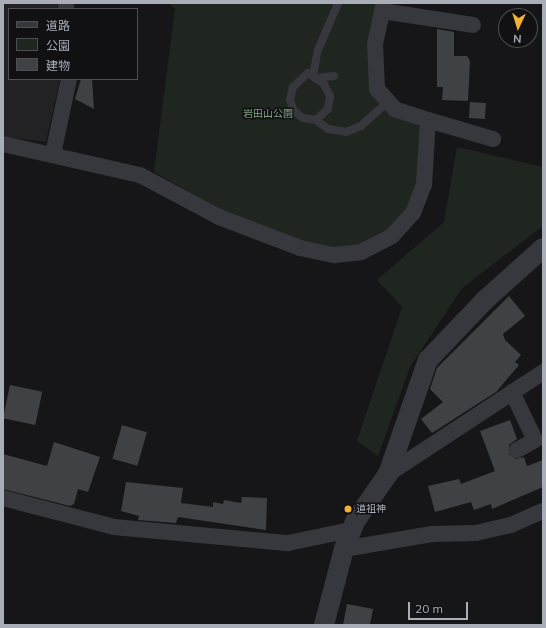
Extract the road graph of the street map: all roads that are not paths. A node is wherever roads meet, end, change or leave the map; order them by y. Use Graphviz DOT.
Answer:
graph roads {
  1 [pos="338,3"];
  2 [pos="383,7"];
  3 [pos="473,25"];
  4 [pos="315,76"];
  5 [pos="334,76"];
  6 [pos="69,80"];
  7 [pos="388,102"];
  8 [pos="316,120"];
  9 [pos="428,120"];
  10 [pos="493,139"];
  11 [pos="3,144"];
  12 [pos="53,154"];
  13 [pos="543,248"];
  14 [pos="543,372"];
  15 [pos="512,392"];
  16 [pos="539,439"];
  17 [pos="517,450"];
  18 [pos="388,474"];
  19 [pos="3,498"];
  20 [pos="543,511"];
  21 [pos="351,530"];
  22 [pos="344,549"];
  23 [pos="324,625"];
  1 -- 4 [label="lane"];
  2 -- 3 [label="street"];
  2 -- 7 [label="street"];
  4 -- 5 [label="lane"];
  4 -- 8 [label="lane"];
  4 -- 8 [label="lane"];
  6 -- 12 [label="street"];
  7 -- 8 [label="lane"];
  7 -- 9 [label="street"];
  9 -- 10 [label="street"];
  9 -- 12 [label="street"];
  11 -- 12 [label="street"];
  13 -- 18 [label="street"];
  14 -- 15 [label="street"];
  15 -- 16 [label="street"];
  15 -- 18 [label="street"];
  16 -- 17 [label="street"];
  18 -- 21 [label="street"];
  19 -- 21 [label="street"];
  20 -- 22 [label="street"];
  21 -- 22 [label="street"];
  22 -- 23 [label="street"];
}
